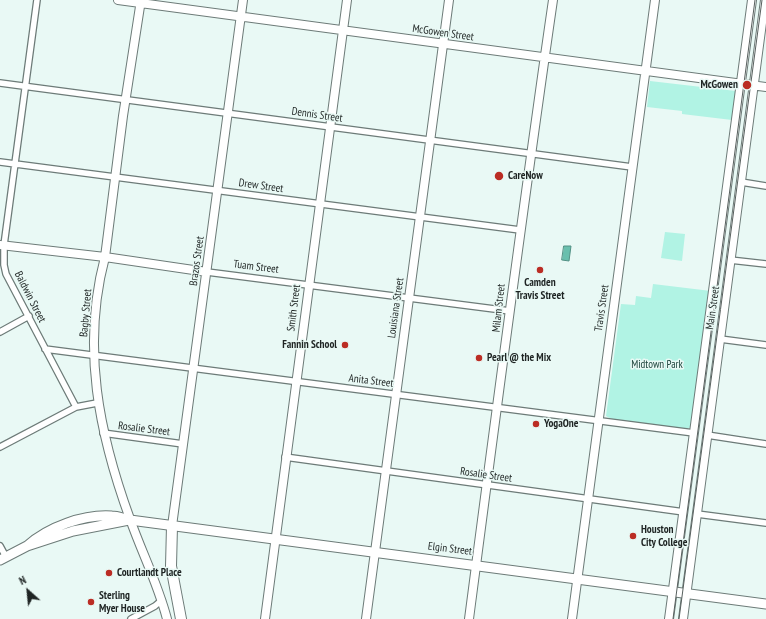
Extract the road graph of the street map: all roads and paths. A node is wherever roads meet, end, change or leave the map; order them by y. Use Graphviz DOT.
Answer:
graph roads {
  1 [pos="37,0"];
  2 [pos="118,0"];
  3 [pos="243,0"];
  4 [pos="347,0"];
  5 [pos="449,0"];
  6 [pos="552,0"];
  7 [pos="655,0"];
  8 [pos="752,0"];
  9 [pos="140,2"];
  10 [pos="765,2"];
  11 [pos="240,16"];
  12 [pos="342,30"];
  13 [pos="443,44"];
  14 [pos="544,58"];
  15 [pos="645,71"];
  16 [pos="0,83"];
  17 [pos="740,84"];
  18 [pos="753,86"];
  19 [pos="25,87"];
  20 [pos="766,88"];
  21 [pos="126,100"];
  22 [pos="228,114"];
  23 [pos="329,127"];
  24 [pos="431,140"];
  25 [pos="530,154"];
  26 [pos="0,162"];
  27 [pos="15,164"];
  28 [pos="632,167"];
  29 [pos="116,176"];
  30 [pos="741,182"];
  31 [pos="766,186"];
  32 [pos="218,190"];
  33 [pos="319,204"];
  34 [pos="420,217"];
  35 [pos="520,230"];
  36 [pos="2,245"];
  37 [pos="105,257"];
  38 [pos="730,260"];
  39 [pos="766,264"];
  40 [pos="207,272"];
  41 [pos="308,284"];
  42 [pos="409,298"];
  43 [pos="510,312"];
  44 [pos="29,316"];
  45 [pos="0,332"];
  46 [pos="720,339"];
  47 [pos="766,345"];
  48 [pos="45,349"];
  49 [pos="93,355"];
  50 [pos="193,368"];
  51 [pos="295,381"];
  52 [pos="396,394"];
  53 [pos="97,403"];
  54 [pos="76,407"];
  55 [pos="497,407"];
  56 [pos="599,421"];
  57 [pos="694,433"];
  58 [pos="103,434"];
  59 [pos="707,435"];
  60 [pos="183,444"];
  61 [pos="766,444"];
  62 [pos="0,447"];
  63 [pos="285,458"];
  64 [pos="386,471"];
  65 [pos="487,485"];
  66 [pos="588,499"];
  67 [pos="684,512"];
  68 [pos="697,514"];
  69 [pos="130,520"];
  70 [pos="766,523"];
  71 [pos="172,526"];
  72 [pos="275,539"];
  73 [pos="0,546"];
  74 [pos="374,552"];
  75 [pos="3,559"];
  76 [pos="476,565"];
  77 [pos="577,578"];
  78 [pos="673,590"];
  79 [pos="686,592"];
  80 [pos="162,600"];
  81 [pos="766,604"];
  82 [pos="131,619"];
  83 [pos="167,619"];
  84 [pos="181,619"];
  85 [pos="265,619"];
  86 [pos="366,619"];
  87 [pos="469,619"];
  88 [pos="572,619"];
  89 [pos="669,619"];
  90 [pos="682,619"];
  1 -- 19 [label="street, Baldwin Street"];
  2 -- 9 [label="main road, McGowen Street"];
  3 -- 11 [label="main road, Brazos Street"];
  4 -- 12 [label="main road, Smith Street"];
  5 -- 13 [label="main road, Louisiana Street"];
  6 -- 14 [label="main road, Milam Street"];
  7 -- 15 [label="main road, Travis Street"];
  8 -- 17 [label="main road, Main Street"];
  9 -- 11 [label="main road, McGowen Street"];
  9 -- 21 [label="main road, Bagby Street"];
  10 -- 18 [label="main road, Main Street"];
  11 -- 12 [label="main road, McGowen Street"];
  11 -- 22 [label="main road, Brazos Street"];
  12 -- 13 [label="main road, McGowen Street"];
  12 -- 23 [label="main road, Smith Street"];
  13 -- 14 [label="main road, McGowen Street"];
  13 -- 24 [label="main road, Louisiana Street"];
  14 -- 15 [label="main road, McGowen Street"];
  14 -- 25 [label="main road, Milam Street"];
  15 -- 17 [label="main road, McGowen Street"];
  15 -- 28 [label="main road, Travis Street"];
  16 -- 19 [label="street, Dennis Street"];
  17 -- 18 [label="main road, McGowen Street"];
  17 -- 57 [label="main road, Main Street"];
  18 -- 20 [label="main road, McGowen Street"];
  18 -- 30 [label="main road, Main Street"];
  19 -- 21 [label="street, Dennis Street"];
  19 -- 27 [label="street, Baldwin Street"];
  21 -- 22 [label="street, Dennis Street"];
  21 -- 29 [label="main road, Bagby Street"];
  22 -- 23 [label="street, Dennis Street"];
  22 -- 32 [label="main road, Brazos Street"];
  23 -- 24 [label="street, Dennis Street"];
  23 -- 33 [label="main road, Smith Street"];
  24 -- 25 [label="street, Dennis Street"];
  24 -- 34 [label="main road, Louisiana Street"];
  25 -- 28 [label="street, Dennis Street"];
  25 -- 35 [label="main road, Milam Street"];
  26 -- 27 [label="street, Drew Street"];
  27 -- 29 [label="street, Drew Street"];
  27 -- 36 [label="street, Baldwin Street"];
  28 -- 56 [label="main road, Travis Street"];
  29 -- 32 [label="street, Drew Street"];
  29 -- 37 [label="main road, Bagby Street"];
  30 -- 31 [label="street"];
  30 -- 38 [label="main road, Main Street"];
  32 -- 33 [label="street, Drew Street"];
  32 -- 40 [label="main road, Brazos Street"];
  33 -- 34 [label="street, Drew Street"];
  33 -- 41 [label="main road, Smith Street"];
  34 -- 35 [label="street, Drew Street"];
  34 -- 42 [label="main road, Louisiana Street"];
  35 -- 43 [label="main road, Milam Street"];
  36 -- 37 [label="main road, Tuam Street"];
  36 -- 44 [label="street, Baldwin Street"];
  37 -- 40 [label="main road, Tuam Street"];
  37 -- 49 [label="main road, Bagby Street"];
  38 -- 39 [label="street"];
  38 -- 46 [label="main road, Main Street"];
  40 -- 41 [label="street, Tuam Street"];
  40 -- 50 [label="main road, Brazos Street"];
  41 -- 42 [label="street, Tuam Street"];
  41 -- 51 [label="main road, Smith Street"];
  42 -- 43 [label="street, Tuam Street"];
  42 -- 52 [label="main road, Louisiana Street"];
  43 -- 55 [label="main road, Milam Street"];
  44 -- 45 [label="street"];
  44 -- 48 [label="street, Baldwin Street"];
  46 -- 47 [label="street"];
  46 -- 59 [label="main road, Main Street"];
  48 -- 49 [label="street, Anita Street"];
  48 -- 54 [label="street, Baldwin Street"];
  49 -- 50 [label="street, Anita Street"];
  49 -- 53 [label="main road, Bagby Street"];
  50 -- 51 [label="street, Anita Street"];
  50 -- 60 [label="main road, Brazos Street"];
  51 -- 52 [label="street, Anita Street"];
  51 -- 63 [label="main road, Smith Street"];
  52 -- 55 [label="street, Anita Street"];
  52 -- 64 [label="main road, Louisiana Street"];
  53 -- 54 [label="street"];
  53 -- 58 [label="main road, Bagby Street"];
  54 -- 62 [label="street"];
  55 -- 56 [label="street, Anita Street"];
  55 -- 65 [label="main road, Milam Street"];
  56 -- 57 [label="street, Anita Street"];
  56 -- 66 [label="main road, Travis Street"];
  57 -- 67 [label="main road, Main Street"];
  58 -- 60 [label="street, Rosalie Street"];
  58 -- 69 [label="main road, Bagby Street"];
  59 -- 61 [label="street"];
  59 -- 68 [label="main road, Main Street"];
  60 -- 71 [label="main road, Brazos Street"];
  63 -- 64 [label="street, Rosalie Street"];
  63 -- 72 [label="main road, Smith Street"];
  64 -- 65 [label="street, Rosalie Street"];
  64 -- 74 [label="main road, Louisiana Street"];
  65 -- 66 [label="street, Rosalie Street"];
  65 -- 76 [label="main road, Milam Street"];
  66 -- 67 [label="street, Rosalie Street"];
  66 -- 77 [label="main road, Travis Street"];
  67 -- 78 [label="main road, Main Street"];
  68 -- 70 [label="street"];
  68 -- 79 [label="main road, Main Street"];
  69 -- 71 [label="main road, Elgin Street"];
  69 -- 75 [label="main road, Elgin Street"];
  69 -- 80 [label="main road, Bagby Street"];
  71 -- 72 [label="main road, Elgin Street"];
  71 -- 84 [label="highway"];
  72 -- 74 [label="main road, Elgin Street"];
  72 -- 85 [label="main road, Smith Street"];
  73 -- 75 [label="street"];
  74 -- 76 [label="main road, Elgin Street"];
  74 -- 86 [label="main road, Louisiana Street"];
  76 -- 77 [label="main road, Elgin Street"];
  76 -- 87 [label="main road, Milam Street"];
  77 -- 78 [label="main road, Elgin Street"];
  77 -- 88 [label="main road, Travis Street"];
  78 -- 79 [label="main road, Elgin Street"];
  78 -- 89 [label="main road, Main Street"];
  79 -- 81 [label="main road, Elgin Street"];
  79 -- 90 [label="main road, Main Street"];
  80 -- 82 [label="street"];
  80 -- 83 [label="main road, Bagby Street"];
}
